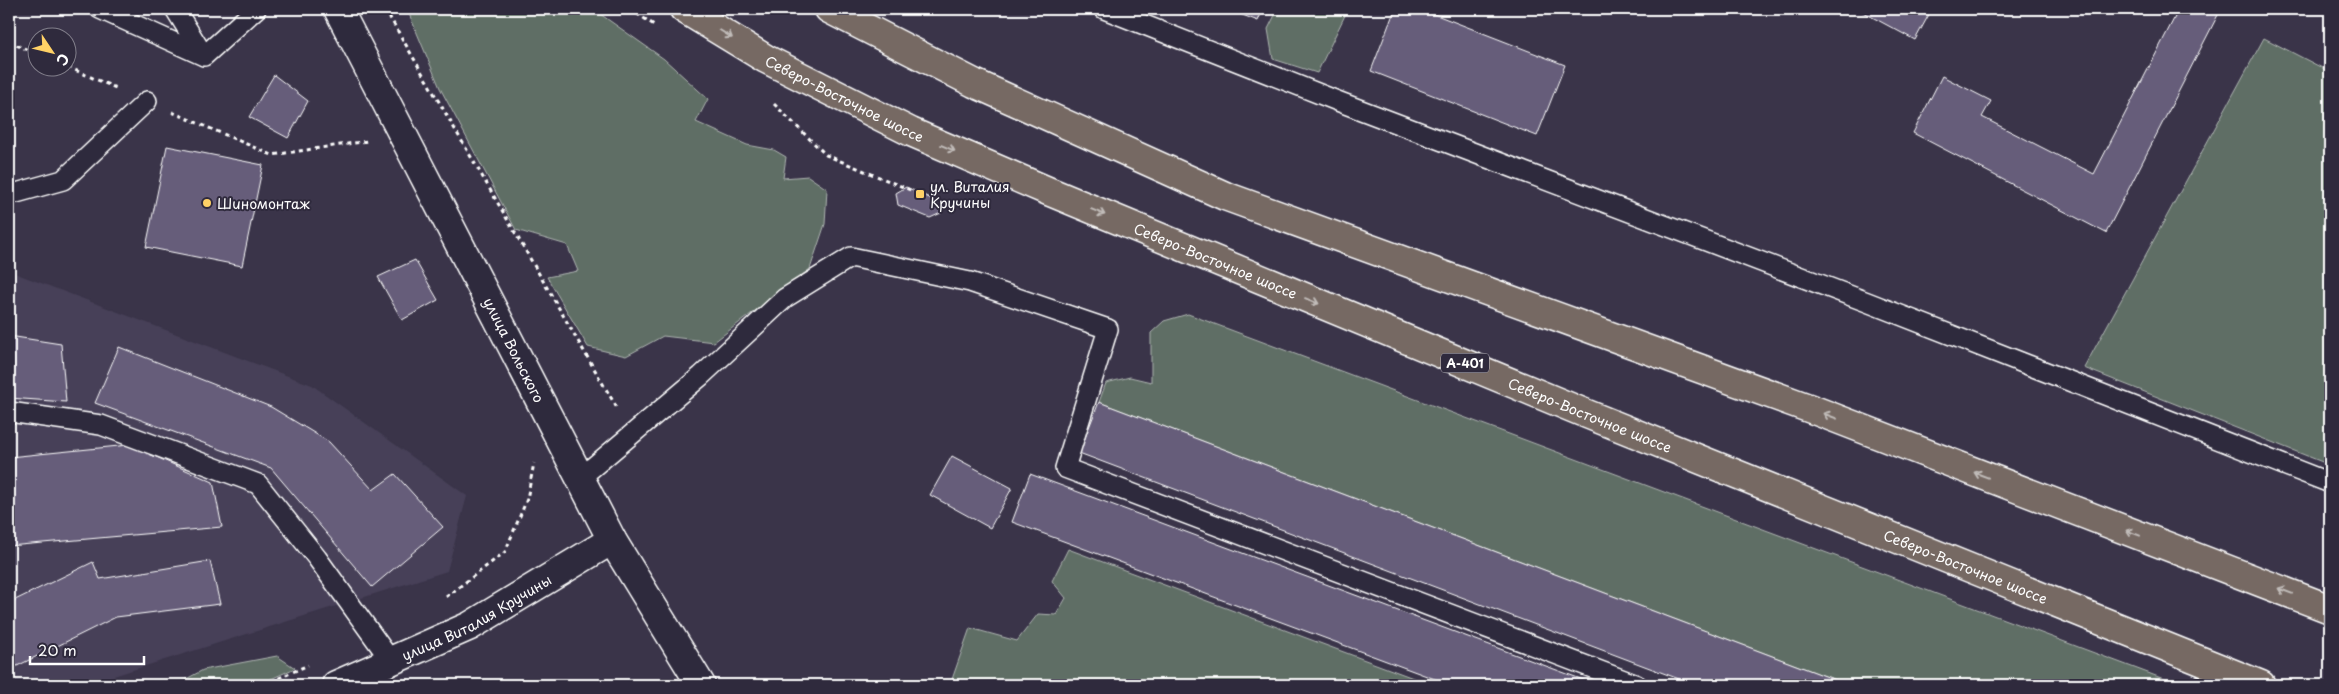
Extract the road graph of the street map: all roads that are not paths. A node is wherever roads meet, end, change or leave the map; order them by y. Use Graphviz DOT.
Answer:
graph roads {
  1 [pos="100,9"];
  2 [pos="175,9"];
  3 [pos="256,9"];
  4 [pos="338,9"];
  5 [pos="684,9"];
  6 [pos="829,9"];
  7 [pos="1104,9"];
  8 [pos="204,56"];
  9 [pos="147,101"];
  10 [pos="9,195"];
  11 [pos="9,412"];
  12 [pos="580,478"];
  13 [pos="2330,483"];
  14 [pos="612,540"];
  15 [pos="2330,609"];
  16 [pos="391,661"];
  17 [pos="336,685"];
  18 [pos="701,685"];
  19 [pos="1637,685"];
  20 [pos="2261,685"];
  1 -- 8 [label="lane"];
  2 -- 8 [label="lane"];
  3 -- 8 [label="lane"];
  4 -- 12 [label="street, улица Вольского"];
  5 -- 20 [label="main road, Северо-Восточное шоссе / А-401, one-way"];
  15 -- 6 [label="main road, one-way"];
  7 -- 13 [label="lane"];
  9 -- 10 [label="lane"];
  11 -- 16 [label="lane"];
  12 -- 14 [label="street, улица Вольского"];
  12 -- 19 [label="lane"];
  14 -- 16 [label="street, улица Виталия Кручины"];
  14 -- 18 [label="street, улица Вольского"];
  16 -- 17 [label="street, улица Виталия Кручины"];
}
